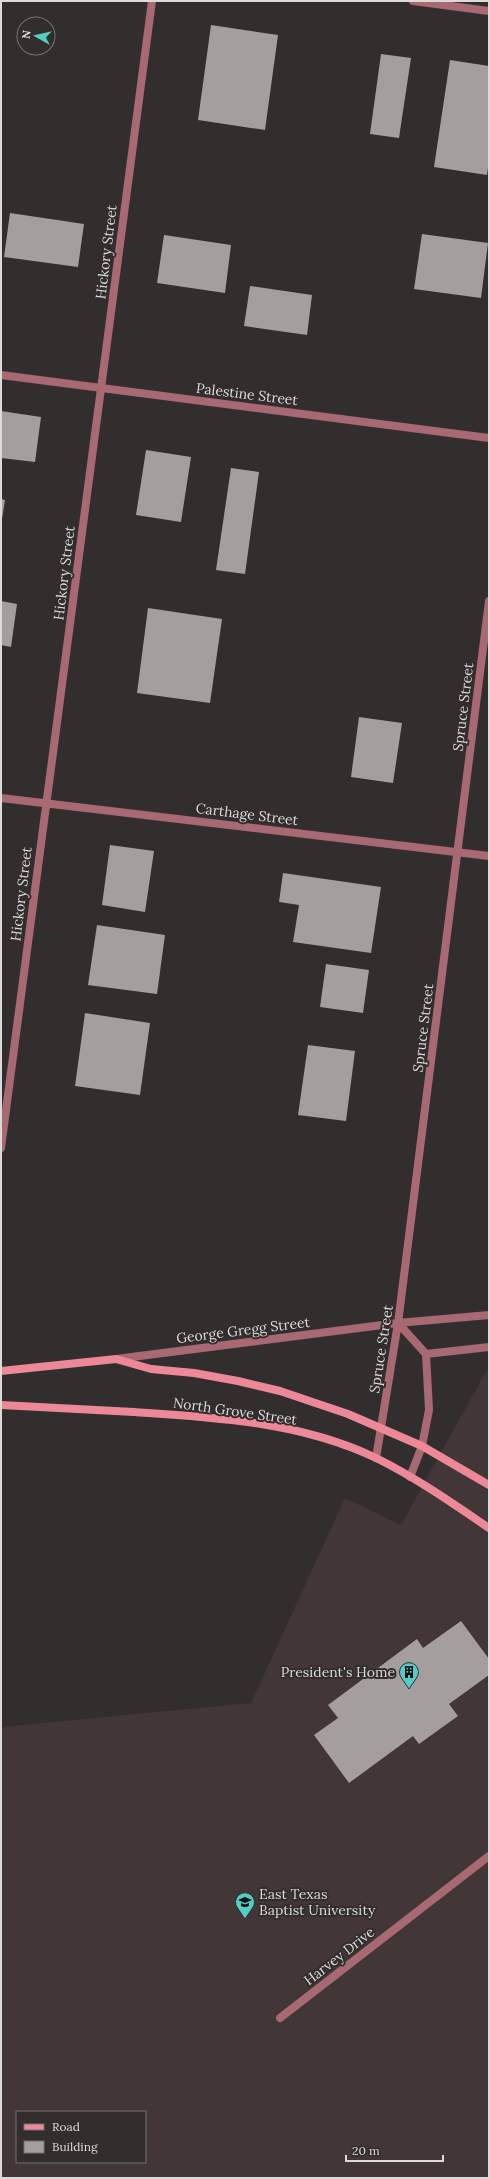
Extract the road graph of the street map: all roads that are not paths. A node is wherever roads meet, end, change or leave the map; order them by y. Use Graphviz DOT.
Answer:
graph roads {
  1 [pos="152,1"];
  2 [pos="413,1"];
  3 [pos="489,11"];
  4 [pos="1,375"];
  5 [pos="101,388"];
  6 [pos="489,438"];
  7 [pos="489,601"];
  8 [pos="1,798"];
  9 [pos="46,803"];
  10 [pos="458,852"];
  11 [pos="489,856"];
  12 [pos="1,1148"];
  13 [pos="489,1315"];
  14 [pos="398,1323"];
  15 [pos="489,1347"];
  16 [pos="426,1354"];
  17 [pos="116,1359"];
  18 [pos="1,1371"];
  19 [pos="1,1404"];
  20 [pos="382,1428"];
  21 [pos="422,1446"];
  22 [pos="376,1458"];
  23 [pos="410,1477"];
  24 [pos="489,1485"];
  25 [pos="489,1528"];
  26 [pos="489,1856"];
  27 [pos="280,2018"];
  1 -- 5 [label="street, Hickory Street"];
  2 -- 3 [label="street"];
  4 -- 5 [label="street, Palestine Street"];
  5 -- 6 [label="street, Palestine Street"];
  5 -- 9 [label="street, Hickory Street"];
  7 -- 10 [label="street, Spruce Street"];
  8 -- 9 [label="street, Carthage Street"];
  9 -- 10 [label="street, Carthage Street"];
  9 -- 12 [label="street, Hickory Street"];
  10 -- 11 [label="street, Carthage Street"];
  10 -- 14 [label="street, Spruce Street"];
  13 -- 14 [label="street, George Gregg Street"];
  14 -- 16 [label="street"];
  14 -- 17 [label="street, George Gregg Street"];
  14 -- 20 [label="street, Spruce Street"];
  15 -- 16 [label="street"];
  16 -- 21 [label="street"];
  17 -- 18 [label="main road, George Gregg Street"];
  17 -- 20 [label="main road, North Grove Street"];
  19 -- 22 [label="main road, North Grove Street"];
  20 -- 21 [label="main road, North Grove Street"];
  20 -- 22 [label="street, Spruce Street"];
  21 -- 23 [label="street"];
  21 -- 24 [label="main road, North Grove Street"];
  22 -- 23 [label="main road, North Grove Street"];
  23 -- 25 [label="main road, North Grove Street"];
  26 -- 27 [label="street, Harvey Drive"];
}
